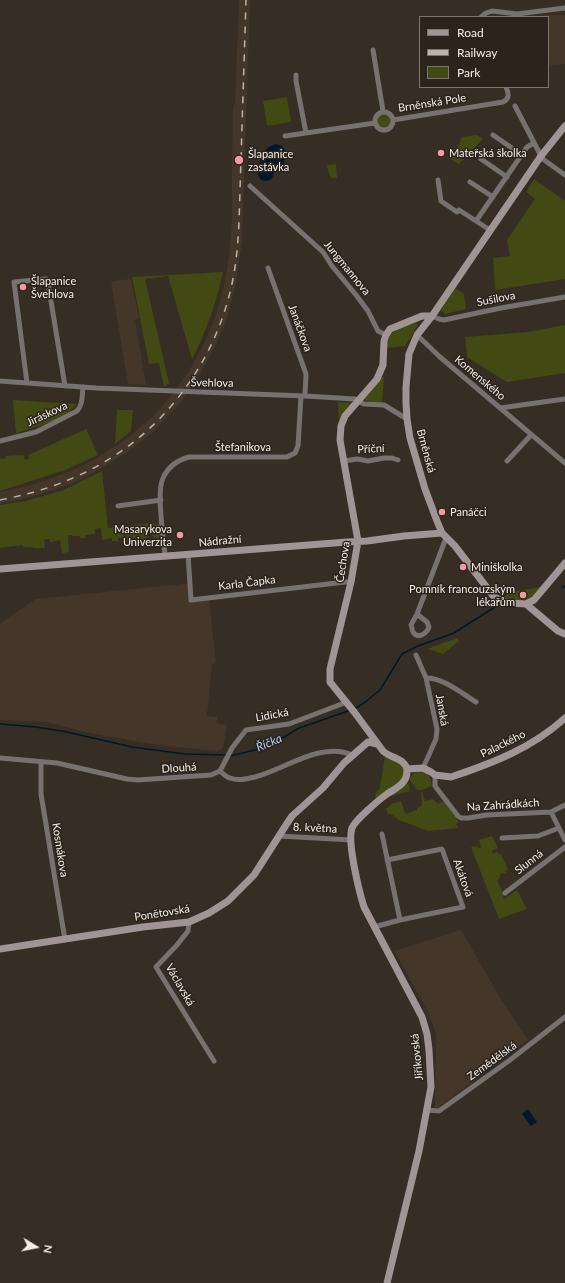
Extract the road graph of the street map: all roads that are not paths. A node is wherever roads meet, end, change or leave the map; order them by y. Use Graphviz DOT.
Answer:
graph roads {
  1 [pos="565,8"];
  2 [pos="482,16"];
  3 [pos="373,50"];
  4 [pos="296,75"];
  5 [pos="506,88"];
  6 [pos="515,106"];
  7 [pos="383,111"];
  8 [pos="393,120"];
  9 [pos="375,123"];
  10 [pos="565,126"];
  11 [pos="306,133"];
  12 [pos="493,135"];
  13 [pos="285,136"];
  14 [pos="534,143"];
  15 [pos="522,155"];
  16 [pos="540,156"];
  17 [pos="481,159"];
  18 [pos="565,175"];
  19 [pos="507,177"];
  20 [pos="438,180"];
  21 [pos="470,182"];
  22 [pos="250,186"];
  23 [pos="493,196"];
  24 [pos="476,221"];
  25 [pos="490,230"];
  26 [pos="268,268"];
  27 [pos="565,298"];
  28 [pos="432,316"];
  29 [pos="386,335"];
  30 [pos="417,335"];
  31 [pos="0,381"];
  32 [pos="27,383"];
  33 [pos="65,386"];
  34 [pos="83,387"];
  35 [pos="303,396"];
  36 [pos="565,399"];
  37 [pos="359,401"];
  38 [pos="500,408"];
  39 [pos="407,420"];
  40 [pos="531,435"];
  41 [pos="0,441"];
  42 [pos="398,460"];
  43 [pos="344,461"];
  44 [pos="507,461"];
  45 [pos="565,463"];
  46 [pos="161,500"];
  47 [pos="118,506"];
  48 [pos="444,536"];
  49 [pos="358,541"];
  50 [pos="188,554"];
  51 [pos="165,556"];
  52 [pos="565,563"];
  53 [pos="0,569"];
  54 [pos="351,582"];
  55 [pos="526,604"];
  56 [pos="416,614"];
  57 [pos="565,634"];
  58 [pos="416,655"];
  59 [pos="426,678"];
  60 [pos="476,702"];
  61 [pos="348,704"];
  62 [pos="565,718"];
  63 [pos="363,724"];
  64 [pos="377,744"];
  65 [pos="358,750"];
  66 [pos="352,755"];
  67 [pos="0,758"];
  68 [pos="41,762"];
  69 [pos="422,768"];
  70 [pos="407,769"];
  71 [pos="220,771"];
  72 [pos="435,775"];
  73 [pos="565,805"];
  74 [pos="551,812"];
  75 [pos="559,828"];
  76 [pos="382,834"];
  77 [pos="279,836"];
  78 [pos="502,838"];
  79 [pos="351,840"];
  80 [pos="565,840"];
  81 [pos="565,847"];
  82 [pos="387,860"];
  83 [pos="505,893"];
  84 [pos="400,920"];
  85 [pos="189,922"];
  86 [pos="374,927"];
  87 [pos="65,940"];
  88 [pos="0,949"];
  89 [pos="565,1018"];
  90 [pos="214,1061"];
  91 [pos="427,1110"];
  92 [pos="387,1283"];
  1 -- 2 [label="street"];
  3 -- 7 [label="street, Brněnská Pole"];
  4 -- 11 [label="street"];
  5 -- 8 [label="street, Brněnská Pole"];
  6 -- 14 [label="street"];
  7 -- 8 [label="street, Brněnská Pole"];
  7 -- 9 [label="street, Brněnská Pole"];
  8 -- 9 [label="street, Brněnská Pole"];
  9 -- 11 [label="street, Brněnská Pole"];
  10 -- 16 [label="street, Brněnská"];
  11 -- 13 [label="street, Brněnská Pole"];
  12 -- 15 [label="street"];
  14 -- 15 [label="street"];
  14 -- 16 [label="street"];
  15 -- 19 [label="street"];
  16 -- 18 [label="street"];
  16 -- 25 [label="street, Brněnská"];
  17 -- 19 [label="street"];
  19 -- 23 [label="street"];
  20 -- 24 [label="street"];
  21 -- 23 [label="street"];
  22 -- 29 [label="street, Jungmannova"];
  23 -- 24 [label="street"];
  24 -- 25 [label="street"];
  25 -- 28 [label="street, Brněnská"];
  26 -- 35 [label="street, Janáčkova"];
  27 -- 28 [label="street, Sušilova"];
  28 -- 29 [label="street"];
  28 -- 30 [label="street, Brněnská"];
  29 -- 37 [label="street, Čechova"];
  30 -- 38 [label="street, Komenského"];
  30 -- 39 [label="street, Brněnská"];
  31 -- 32 [label="street, Švehlova"];
  32 -- 33 [label="street, Švehlova"];
  32 -- 33 [label="street"];
  33 -- 34 [label="street, Švehlova"];
  34 -- 35 [label="street, Švehlova"];
  34 -- 41 [label="street, Jiráskova"];
  35 -- 37 [label="street, Švehlova"];
  35 -- 46 [label="street, Štefanikova"];
  36 -- 38 [label="street"];
  37 -- 39 [label="street"];
  37 -- 43 [label="street, Čechova"];
  38 -- 40 [label="street, Komenského"];
  39 -- 48 [label="street, Brněnská"];
  40 -- 44 [label="street"];
  40 -- 45 [label="street, Komenského"];
  42 -- 43 [label="street, Příční"];
  43 -- 49 [label="street, Čechova"];
  46 -- 47 [label="street"];
  46 -- 51 [label="street, Štefanikova"];
  48 -- 49 [label="street, Nádražní"];
  48 -- 55 [label="street, Brněnská"];
  48 -- 56 [label="street"];
  49 -- 50 [label="street, Nádražní"];
  49 -- 54 [label="street, Čechova"];
  50 -- 51 [label="street, Nádražní"];
  50 -- 54 [label="street, Karla Čapka"];
  51 -- 53 [label="street, Nádražní"];
  52 -- 55 [label="street"];
  54 -- 61 [label="street, Čechova"];
  55 -- 57 [label="street"];
  58 -- 59 [label="street, Janská"];
  59 -- 60 [label="street"];
  59 -- 69 [label="street, Janská"];
  61 -- 63 [label="street, Čechova"];
  61 -- 71 [label="street, Lidická"];
  62 -- 72 [label="street, Palackého"];
  63 -- 64 [label="street, Čechova"];
  63 -- 65 [label="street"];
  64 -- 65 [label="street"];
  64 -- 70 [label="street, Čechova"];
  65 -- 66 [label="street, Ponětovská"];
  66 -- 71 [label="street"];
  66 -- 77 [label="street, Ponětovská"];
  67 -- 68 [label="street, Dlouhá"];
  68 -- 71 [label="street, Dlouhá"];
  68 -- 87 [label="street, Kosmákova"];
  69 -- 70 [label="street"];
  69 -- 72 [label="street"];
  70 -- 79 [label="street"];
  72 -- 74 [label="street, Na Zahrádkách"];
  73 -- 74 [label="street, Na Zahrádkách"];
  74 -- 75 [label="street, Na Zahrádkách"];
  75 -- 78 [label="street"];
  75 -- 80 [label="street, Na Zahrádkách"];
  76 -- 82 [label="street"];
  77 -- 79 [label="street, 8. května"];
  77 -- 85 [label="street, Ponětovská"];
  79 -- 86 [label="street, Jiříkovská"];
  81 -- 83 [label="street, Slunná"];
  82 -- 84 [label="street"];
  82 -- 84 [label="street, Akátová"];
  84 -- 86 [label="street, Akátová"];
  85 -- 87 [label="street, Ponětovská"];
  85 -- 90 [label="street, Václavská"];
  86 -- 91 [label="street, Jiříkovská"];
  87 -- 88 [label="street, Ponětovská"];
  89 -- 91 [label="street, Zemědělská"];
  91 -- 92 [label="street, Jiříkovská"];
}
